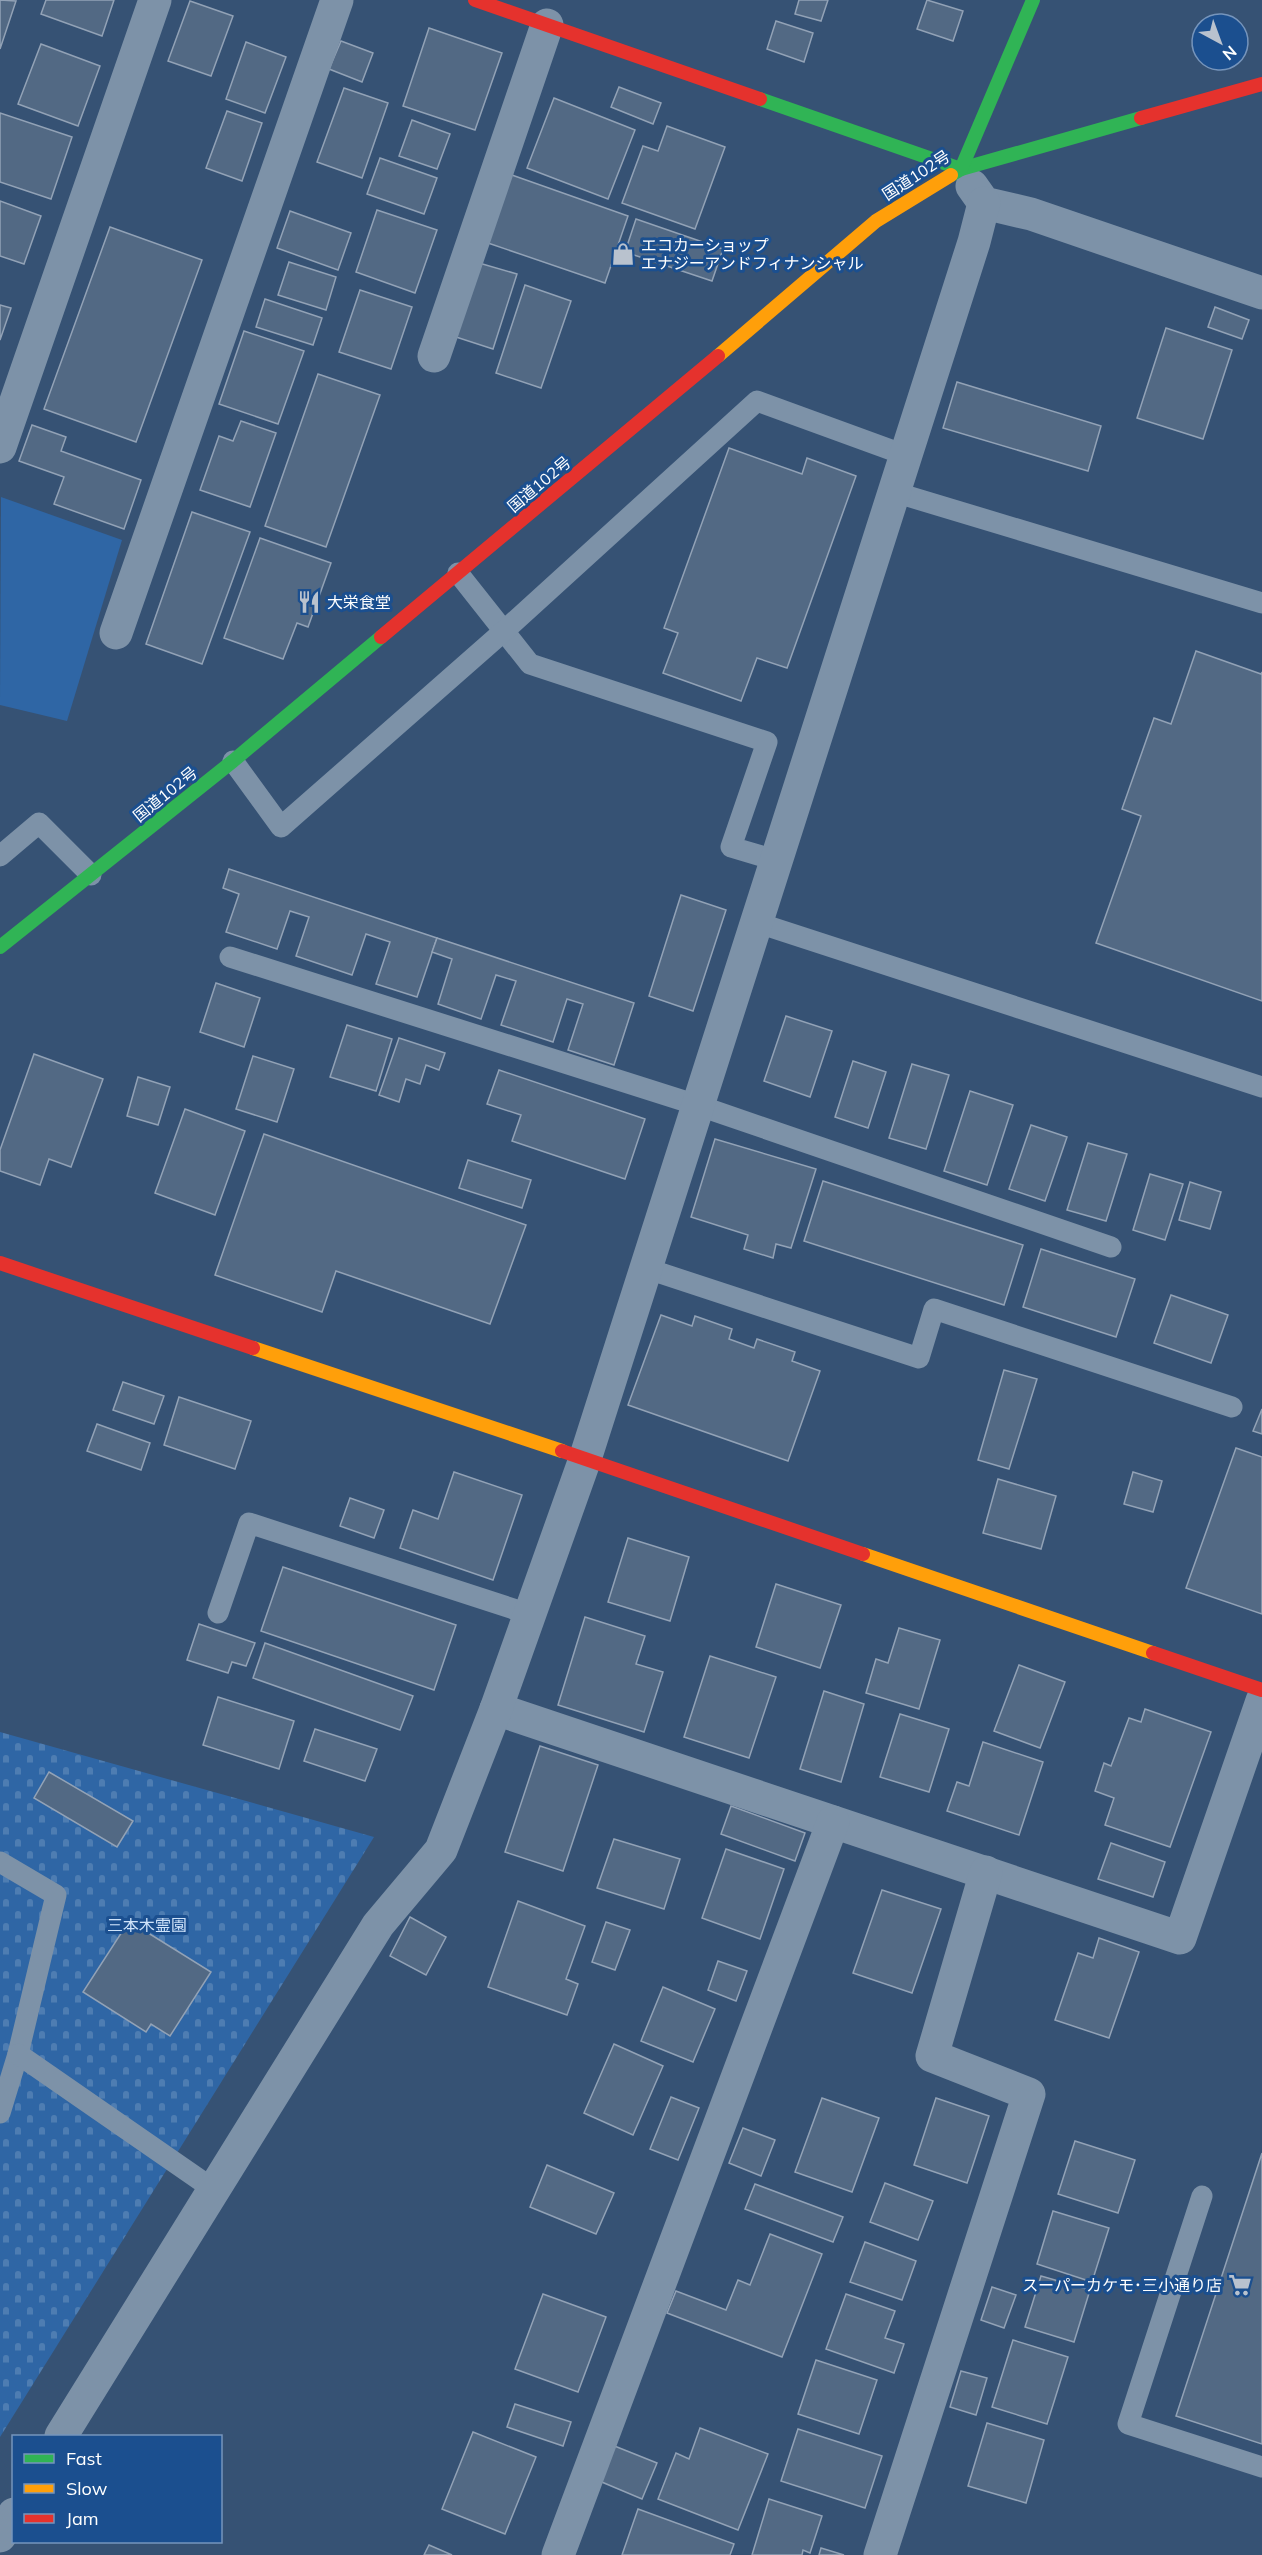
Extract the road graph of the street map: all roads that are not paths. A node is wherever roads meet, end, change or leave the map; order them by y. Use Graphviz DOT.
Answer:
graph roads {
  1 [pos="155,0"];
  2 [pos="337,0"];
  3 [pos="475,0"];
  4 [pos="1033,0"];
  5 [pos="530,13"];
  6 [pos="1262,84"];
  7 [pos="961,169"];
  8 [pos="984,203"];
  9 [pos="1262,293"];
  10 [pos="434,356"];
  11 [pos="0,447"];
  12 [pos="905,455"];
  13 [pos="894,492"];
  14 [pos="458,573"];
  15 [pos="1262,603"];
  16 [pos="504,631"];
  17 [pos="116,633"];
  18 [pos="232,761"];
  19 [pos="0,856"];
  20 [pos="776,860"];
  21 [pos="90,875"];
  22 [pos="755,922"];
  23 [pos="0,948"];
  24 [pos="230,957"];
  25 [pos="1262,1087"];
  26 [pos="697,1105"];
  27 [pos="1111,1247"];
  28 [pos="0,1263"];
  29 [pos="645,1268"];
  30 [pos="1232,1407"];
  31 [pos="585,1459"];
  32 [pos="218,1613"];
  33 [pos="529,1614"];
  34 [pos="1262,1690"];
  35 [pos="1262,1701"];
  36 [pos="496,1709"];
  37 [pos="833,1822"];
  38 [pos="0,1862"];
  39 [pos="986,1872"];
  40 [pos="18,2054"];
  41 [pos="0,2113"];
  42 [pos="213,2189"];
  43 [pos="1202,2196"];
  44 [pos="62,2435"];
  45 [pos="1262,2467"];
  46 [pos="12,2517"];
  47 [pos="0,2536"];
  48 [pos="558,2555"];
  49 [pos="880,2555"];
  1 -- 11 [label="street"];
  2 -- 17 [label="street"];
  3 -- 5 [label="main road"];
  4 -- 7 [label="main road, 国道102号"];
  5 -- 7 [label="main road"];
  5 -- 10 [label="street"];
  6 -- 7 [label="main road"];
  7 -- 8 [label="street"];
  7 -- 14 [label="main road, 国道102号"];
  8 -- 9 [label="street"];
  8 -- 12 [label="street"];
  12 -- 13 [label="street"];
  12 -- 16 [label="lane"];
  13 -- 15 [label="lane"];
  13 -- 20 [label="street"];
  14 -- 16 [label="lane"];
  14 -- 18 [label="main road, 国道102号"];
  16 -- 18 [label="lane"];
  16 -- 20 [label="lane"];
  18 -- 21 [label="main road, 国道102号"];
  19 -- 21 [label="lane"];
  20 -- 22 [label="street"];
  21 -- 23 [label="main road, 国道102号"];
  22 -- 25 [label="lane"];
  22 -- 26 [label="street"];
  24 -- 26 [label="lane"];
  26 -- 27 [label="lane"];
  26 -- 29 [label="street"];
  28 -- 31 [label="main road"];
  29 -- 30 [label="lane"];
  29 -- 31 [label="street"];
  31 -- 33 [label="street"];
  31 -- 34 [label="main road"];
  32 -- 33 [label="lane"];
  33 -- 36 [label="street"];
  35 -- 39 [label="street"];
  36 -- 37 [label="street"];
  36 -- 42 [label="street"];
  37 -- 39 [label="street"];
  37 -- 48 [label="street"];
  38 -- 40 [label="lane"];
  39 -- 49 [label="street"];
  40 -- 41 [label="lane"];
  40 -- 42 [label="lane"];
  42 -- 44 [label="street"];
  43 -- 45 [label="lane"];
  46 -- 47 [label="street"];
}
